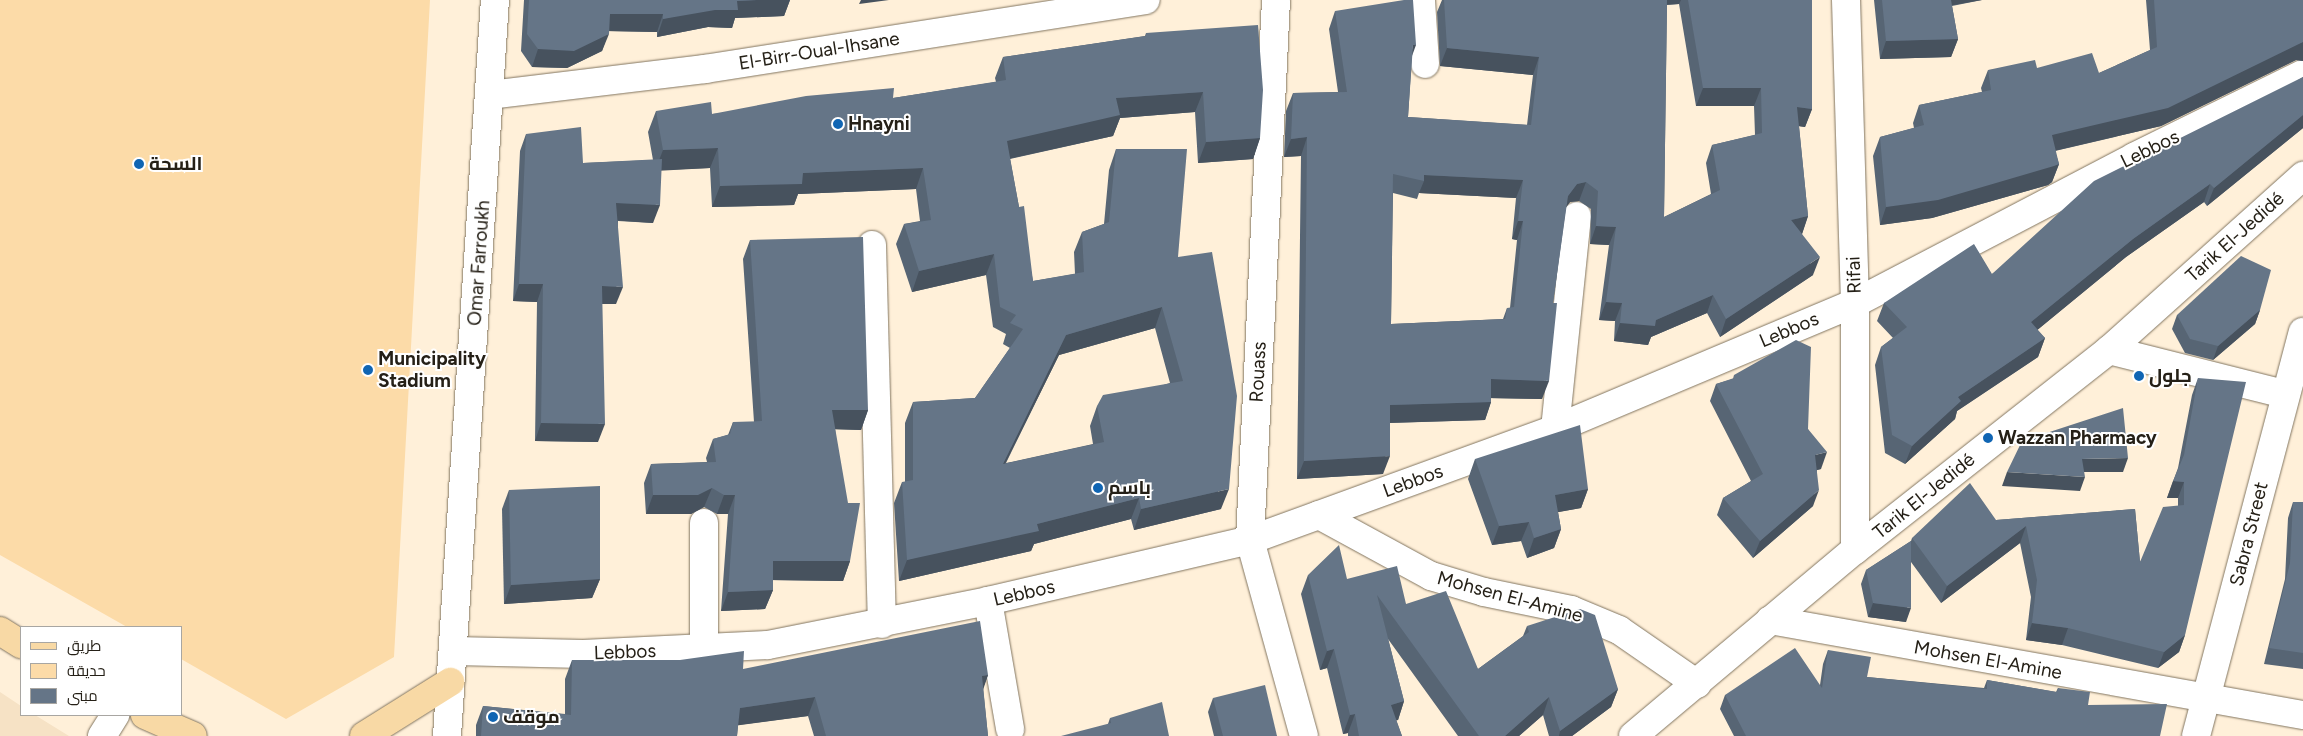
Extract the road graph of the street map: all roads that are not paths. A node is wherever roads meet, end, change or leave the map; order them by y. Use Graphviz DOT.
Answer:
graph roads {
  1 [pos="495,0"];
  2 [pos="1146,0"];
  3 [pos="1276,0"];
  4 [pos="1421,0"];
  5 [pos="1846,0"];
  6 [pos="1425,64"];
  7 [pos="2303,74"];
  8 [pos="490,95"];
  9 [pos="2303,176"];
  10 [pos="1578,216"];
  11 [pos="872,245"];
  12 [pos="1855,303"];
  13 [pos="2303,332"];
  14 [pos="2109,350"];
  15 [pos="2284,394"];
  16 [pos="1555,429"];
  17 [pos="1319,515"];
  18 [pos="704,523"];
  19 [pos="1250,540"];
  20 [pos="1855,550"];
  21 [pos="988,601"];
  22 [pos="1770,620"];
  23 [pos="882,624"];
  24 [pos="0,631"];
  25 [pos="20,643"];
  26 [pos="704,648"];
  27 [pos="455,651"];
  28 [pos="450,682"];
  29 [pos="1697,684"];
  30 [pos="2207,700"];
  31 [pos="2303,714"];
  32 [pos="114,716"];
  33 [pos="147,716"];
  34 [pos="1010,729"];
  35 [pos="102,736"];
  36 [pos="193,736"];
  37 [pos="364,736"];
  38 [pos="448,736"];
  39 [pos="1304,736"];
  40 [pos="1633,736"];
  41 [pos="2196,736"];
  1 -- 8 [label="street, Omar Farroukh"];
  2 -- 8 [label="street, El-Birr-Oual-Ihsane"];
  3 -- 19 [label="street, Rouass"];
  4 -- 6 [label="street"];
  5 -- 12 [label="street, Rifai"];
  7 -- 12 [label="street, Lebbos"];
  8 -- 27 [label="street, Omar Farroukh"];
  9 -- 14 [label="street, Tarik El-Jedidé"];
  10 -- 16 [label="street"];
  11 -- 23 [label="street"];
  12 -- 16 [label="street, Lebbos"];
  12 -- 20 [label="street, Rifai"];
  13 -- 15 [label="street, Sabra Street"];
  14 -- 15 [label="street"];
  14 -- 20 [label="street, Tarik El-Jedidé"];
  15 -- 30 [label="street, Sabra Street"];
  16 -- 17 [label="street, Lebbos"];
  17 -- 19 [label="street, Lebbos"];
  17 -- 29 [label="street, Mohsen El-Amine"];
  18 -- 26 [label="street"];
  19 -- 21 [label="street, Lebbos"];
  19 -- 39 [label="street, Rouass"];
  20 -- 22 [label="street, Tarik El-Jedidé"];
  21 -- 23 [label="street, Lebbos"];
  21 -- 34 [label="street"];
  22 -- 29 [label="street, Tarik El-Jedidé"];
  22 -- 30 [label="street, Mohsen El-Amine"];
  23 -- 26 [label="street, Lebbos"];
  24 -- 25 [label="main road"];
  26 -- 27 [label="street, Lebbos"];
  27 -- 28 [label="street, Omar Farroukh"];
  28 -- 37 [label="main road"];
  28 -- 38 [label="street, Omar Farroukh"];
  29 -- 40 [label="street, Tarik El-Jedidé"];
  30 -- 31 [label="street, Mohsen El-Amine"];
  30 -- 41 [label="street, Sabra Street"];
  32 -- 35 [label="street"];
  33 -- 36 [label="main road"];
}
